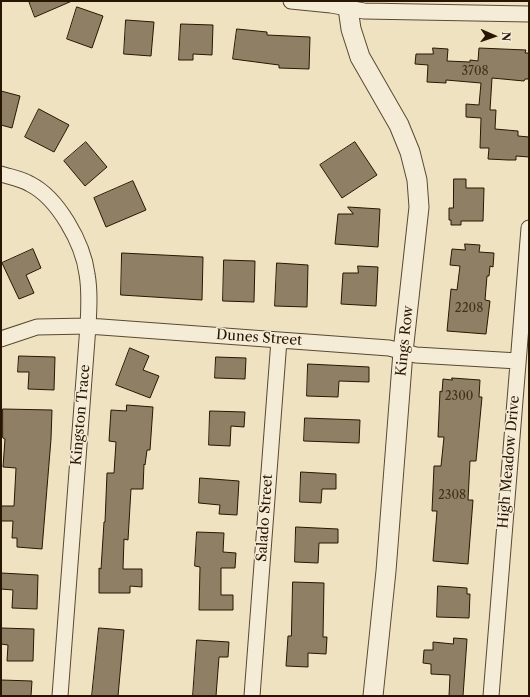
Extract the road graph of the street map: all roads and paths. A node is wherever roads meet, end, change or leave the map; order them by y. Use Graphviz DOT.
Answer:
graph roads {
  1 [pos="291,1"];
  2 [pos="347,5"];
  3 [pos="529,14"];
  4 [pos="1,174"];
  5 [pos="529,228"];
  6 [pos="88,326"];
  7 [pos="1,339"];
  8 [pos="279,340"];
  9 [pos="403,352"];
  10 [pos="518,361"];
  11 [pos="60,696"];
  12 [pos="252,696"];
  13 [pos="373,696"];
  14 [pos="491,696"];
  1 -- 2 [label="street"];
  2 -- 3 [label="street"];
  2 -- 9 [label="street, Kings Row"];
  4 -- 6 [label="street, Kingston Trace"];
  5 -- 10 [label="street, High Meadow Drive"];
  6 -- 7 [label="street, Dunes Street"];
  6 -- 8 [label="street, Dunes Street"];
  6 -- 11 [label="street, Kingston Trace"];
  8 -- 9 [label="street, Dunes Street"];
  8 -- 12 [label="street, Salado Street"];
  9 -- 10 [label="street, Dunes Street"];
  9 -- 13 [label="street, Kings Row"];
  10 -- 14 [label="street, High Meadow Drive"];
}
